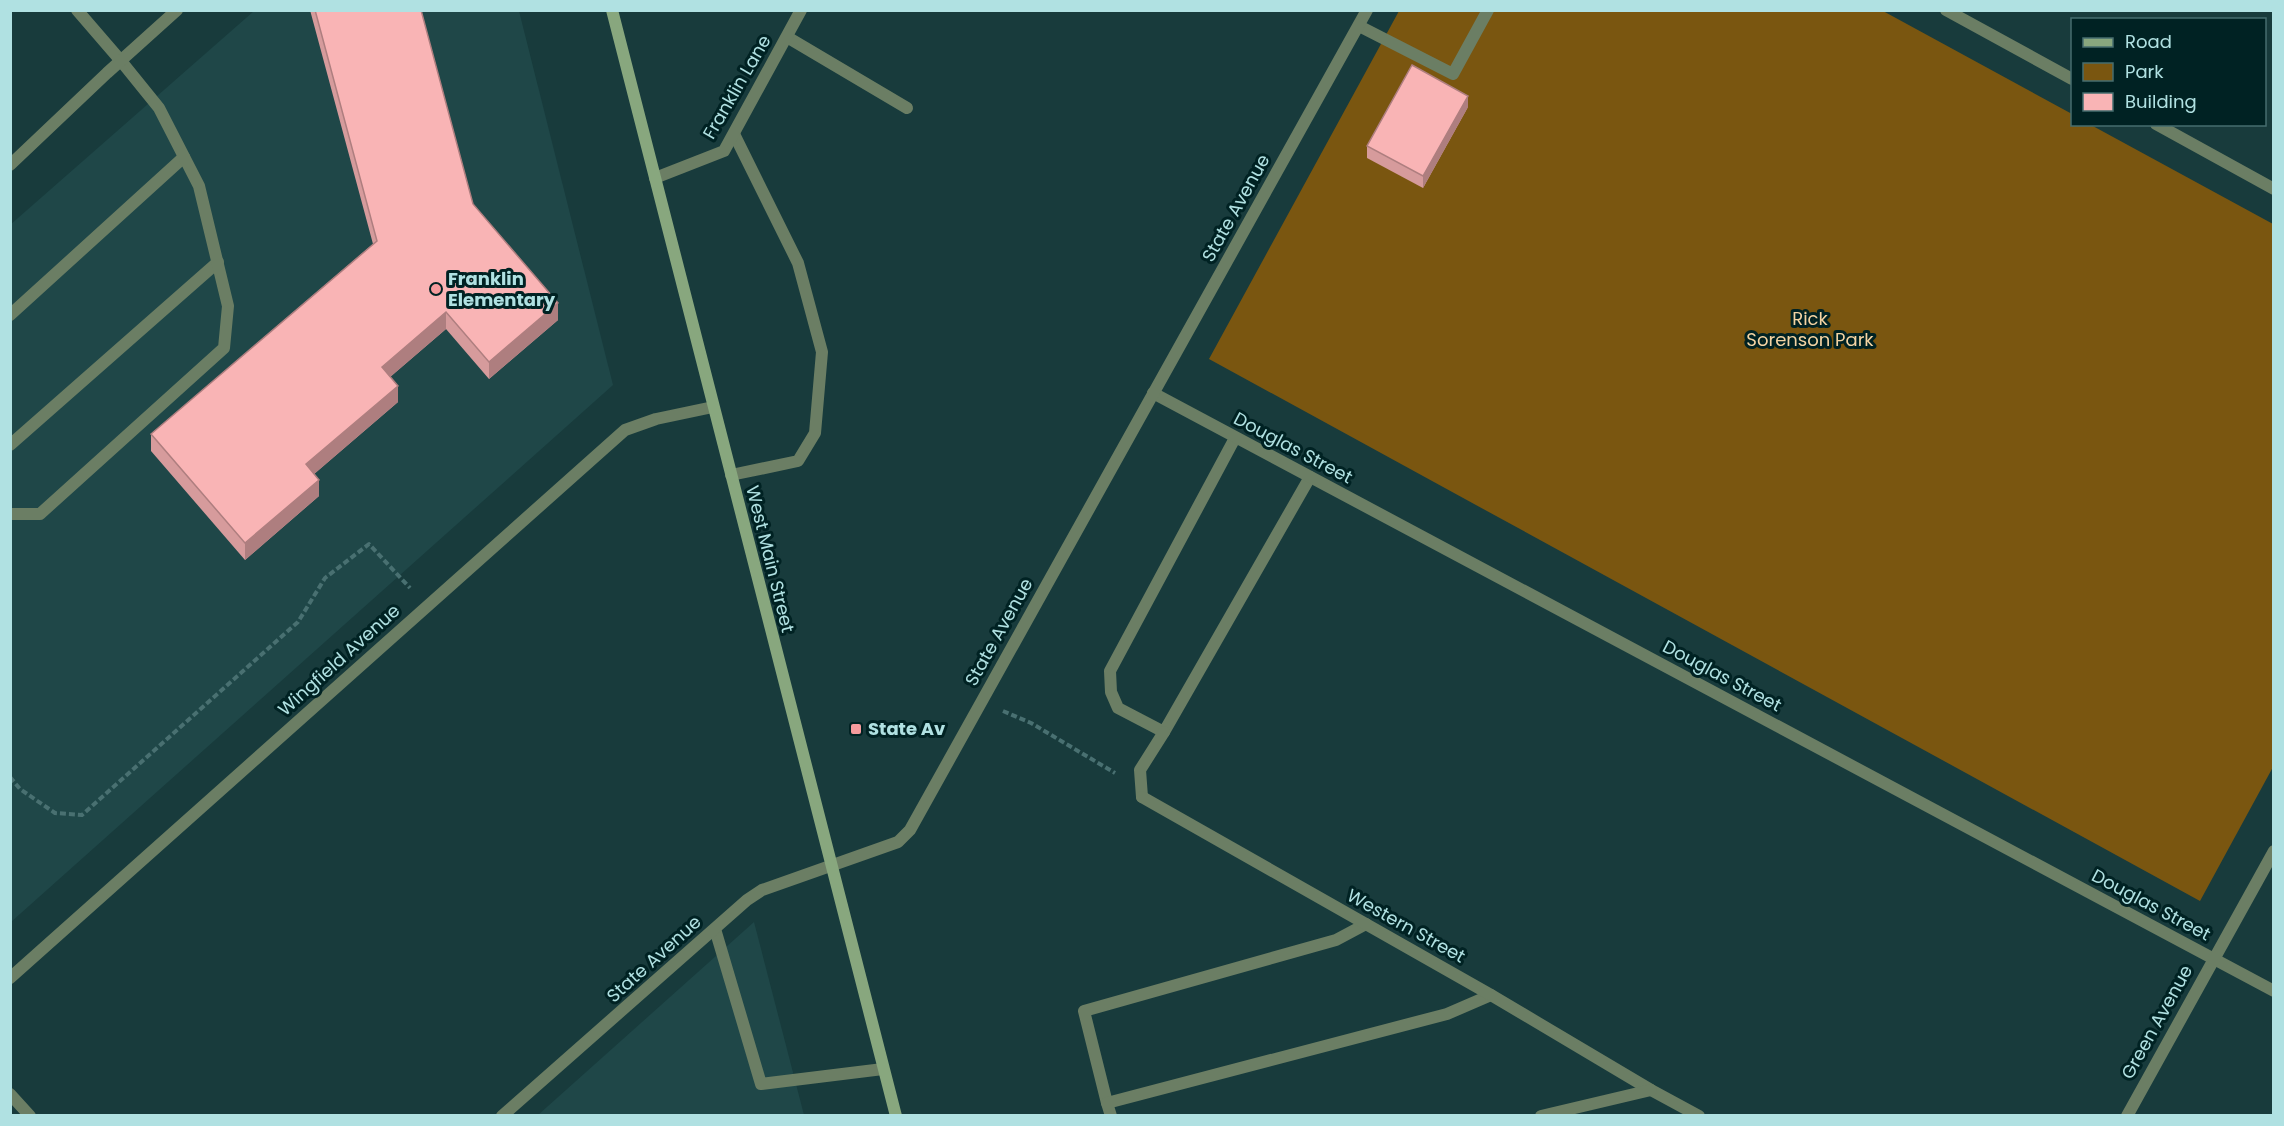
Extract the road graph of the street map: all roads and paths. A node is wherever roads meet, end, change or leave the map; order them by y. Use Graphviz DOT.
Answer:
graph roads {
  1 [pos="77,10"];
  2 [pos="177,10"];
  3 [pos="612,10"];
  4 [pos="801,10"];
  5 [pos="1367,10"];
  6 [pos="1488,10"];
  7 [pos="1946,10"];
  8 [pos="1359,26"];
  9 [pos="787,36"];
  10 [pos="121,60"];
  11 [pos="2071,78"];
  12 [pos="907,108"];
  13 [pos="2160,126"];
  14 [pos="734,134"];
  15 [pos="184,157"];
  16 [pos="10,165"];
  17 [pos="655,178"];
  18 [pos="2274,189"];
  19 [pos="218,262"];
  20 [pos="10,315"];
  21 [pos="1153,393"];
  22 [pos="713,407"];
  23 [pos="1235,438"];
  24 [pos="10,445"];
  25 [pos="731,475"];
  26 [pos="1310,477"];
  27 [pos="10,514"];
  28 [pos="427,606"];
  29 [pos="981,701"];
  30 [pos="1164,732"];
  31 [pos="10,777"];
  32 [pos="1142,797"];
  33 [pos="2274,852"];
  34 [pos="831,865"];
  35 [pos="1366,924"];
  36 [pos="716,929"];
  37 [pos="2213,958"];
  38 [pos="10,978"];
  39 [pos="2274,991"];
  40 [pos="1491,995"];
  41 [pos="883,1069"];
  42 [pos="1652,1090"];
  43 [pos="10,1094"];
  44 [pos="1109,1109"];
  45 [pos="30,1116"];
  46 [pos="502,1116"];
  47 [pos="896,1116"];
  48 [pos="1541,1116"];
  49 [pos="1699,1116"];
  50 [pos="2127,1116"];
  1 -- 10 [label="street"];
  2 -- 10 [label="street"];
  3 -- 17 [label="main road, West Main Street"];
  4 -- 9 [label="street, Franklin Lane"];
  5 -- 8 [label="street, State Avenue"];
  6 -- 8 [label="street"];
  7 -- 11 [label="street"];
  8 -- 21 [label="street, State Avenue"];
  9 -- 12 [label="street"];
  9 -- 14 [label="street, Franklin Lane"];
  10 -- 15 [label="street"];
  10 -- 16 [label="street"];
  13 -- 18 [label="street"];
  14 -- 17 [label="street, Franklin Lane"];
  14 -- 25 [label="street"];
  15 -- 19 [label="street"];
  15 -- 20 [label="street"];
  17 -- 22 [label="main road, West Main Street"];
  19 -- 24 [label="street"];
  19 -- 27 [label="street"];
  21 -- 23 [label="street, Douglas Street"];
  21 -- 29 [label="street, State Avenue"];
  22 -- 25 [label="main road, West Main Street"];
  22 -- 28 [label="street, Wingfield Avenue"];
  23 -- 26 [label="street, Douglas Street"];
  23 -- 30 [label="street"];
  25 -- 34 [label="main road, West Main Street"];
  26 -- 30 [label="street"];
  26 -- 37 [label="street, Douglas Street"];
  28 -- 31 [label="path"];
  28 -- 38 [label="street, Wingfield Avenue"];
  29 -- 32 [label="path"];
  29 -- 34 [label="street, State Avenue"];
  30 -- 32 [label="street"];
  32 -- 35 [label="street, Western Street"];
  33 -- 37 [label="street, Green Avenue"];
  34 -- 36 [label="street, State Avenue"];
  34 -- 41 [label="main road, West Main Street"];
  35 -- 40 [label="street, Western Street"];
  35 -- 44 [label="street"];
  36 -- 41 [label="street"];
  36 -- 46 [label="street, State Avenue"];
  37 -- 39 [label="street, Douglas Street"];
  37 -- 50 [label="street, Green Avenue"];
  40 -- 42 [label="street, Western Street"];
  40 -- 44 [label="street"];
  41 -- 47 [label="main road, West Main Street"];
  42 -- 48 [label="street"];
  42 -- 49 [label="street, Western Street"];
  43 -- 45 [label="street"];
}
